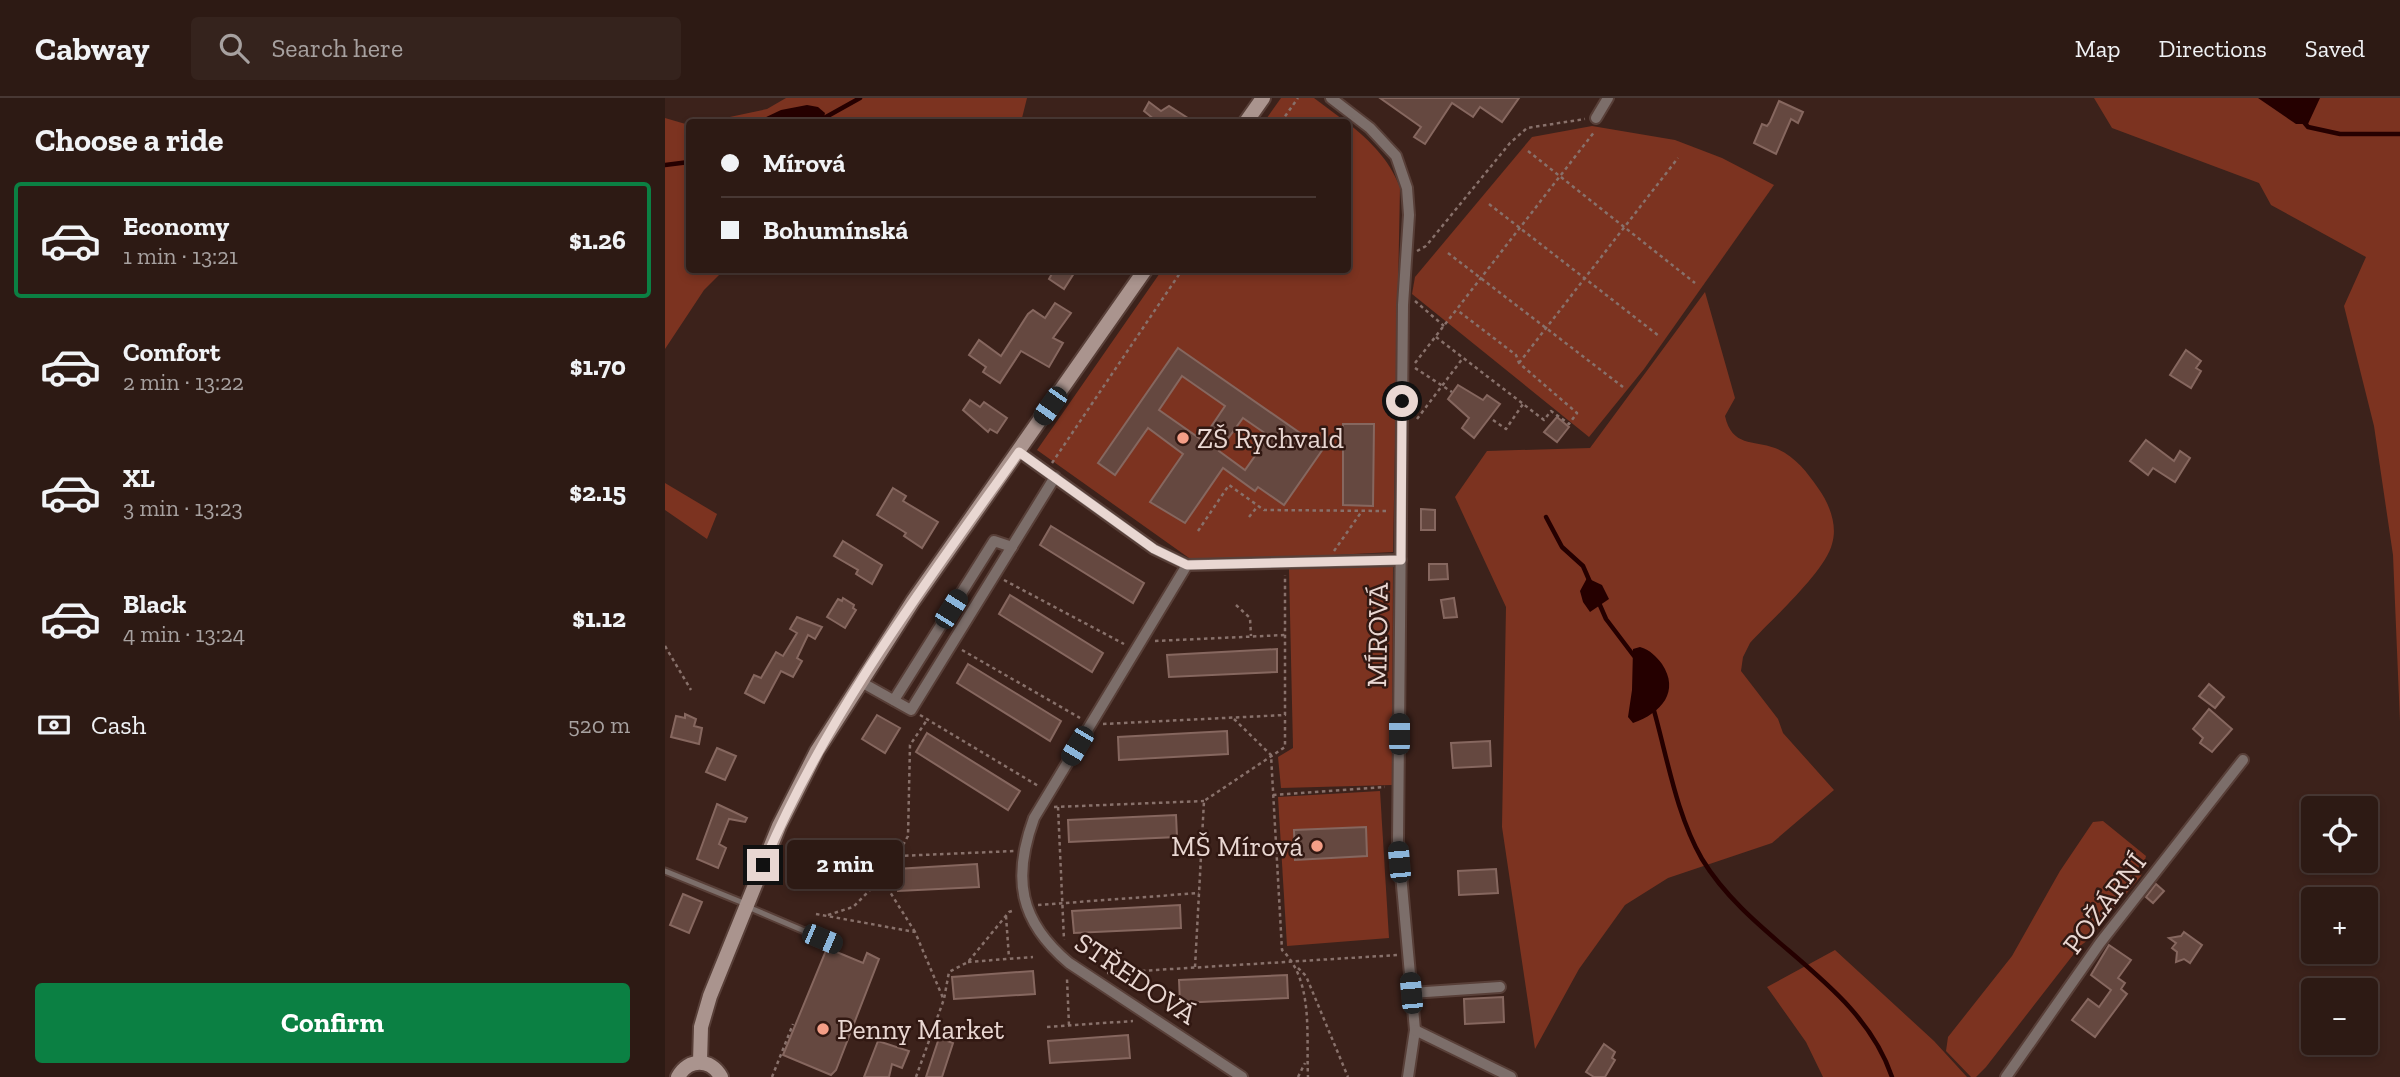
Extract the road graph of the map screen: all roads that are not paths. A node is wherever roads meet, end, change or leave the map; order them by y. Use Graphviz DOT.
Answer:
graph roads {
  1 [pos="1263,98"];
  2 [pos="1331,98"];
  3 [pos="1608,98"];
  4 [pos="1596,118"];
  5 [pos="1248,119"];
  6 [pos="1143,273"];
  7 [pos="1019,452"];
  8 [pos="1050,474"];
  9 [pos="1012,548"];
  10 [pos="1401,560"];
  11 [pos="1187,565"];
  12 [pos="861,682"];
  13 [pos="894,700"];
  14 [pos="2243,760"];
  15 [pos="665,871"];
  16 [pos="745,905"];
  17 [pos="835,944"];
  18 [pos="1500,987"];
  19 [pos="1411,993"];
  20 [pos="1415,1030"];
  21 [pos="700,1062"];
  22 [pos="678,1077"];
  23 [pos="722,1077"];
  24 [pos="1243,1077"];
  25 [pos="1408,1077"];
  26 [pos="1511,1077"];
  27 [pos="2006,1077"];
  1 -- 5 [label="main road"];
  2 -- 10 [label="street, MÍROVÁ"];
  3 -- 4 [label="street"];
  6 -- 7 [label="main road"];
  7 -- 8 [label="street"];
  7 -- 12 [label="main road"];
  8 -- 9 [label="street"];
  8 -- 11 [label="street"];
  9 -- 13 [label="street"];
  9 -- 13 [label="street"];
  10 -- 11 [label="street"];
  10 -- 19 [label="street, MÍROVÁ"];
  11 -- 24 [label="street, STŘEDOVÁ"];
  12 -- 13 [label="street"];
  12 -- 16 [label="main road"];
  14 -- 27 [label="street, POŽÁRNÍ"];
  15 -- 16 [label="lane"];
  16 -- 17 [label="lane"];
  16 -- 21 [label="main road"];
  18 -- 19 [label="street"];
  19 -- 20 [label="street, MÍROVÁ"];
  20 -- 25 [label="street, MÍROVÁ"];
  20 -- 26 [label="street"];
  21 -- 22 [label="main road"];
  21 -- 23 [label="main road"];
}
